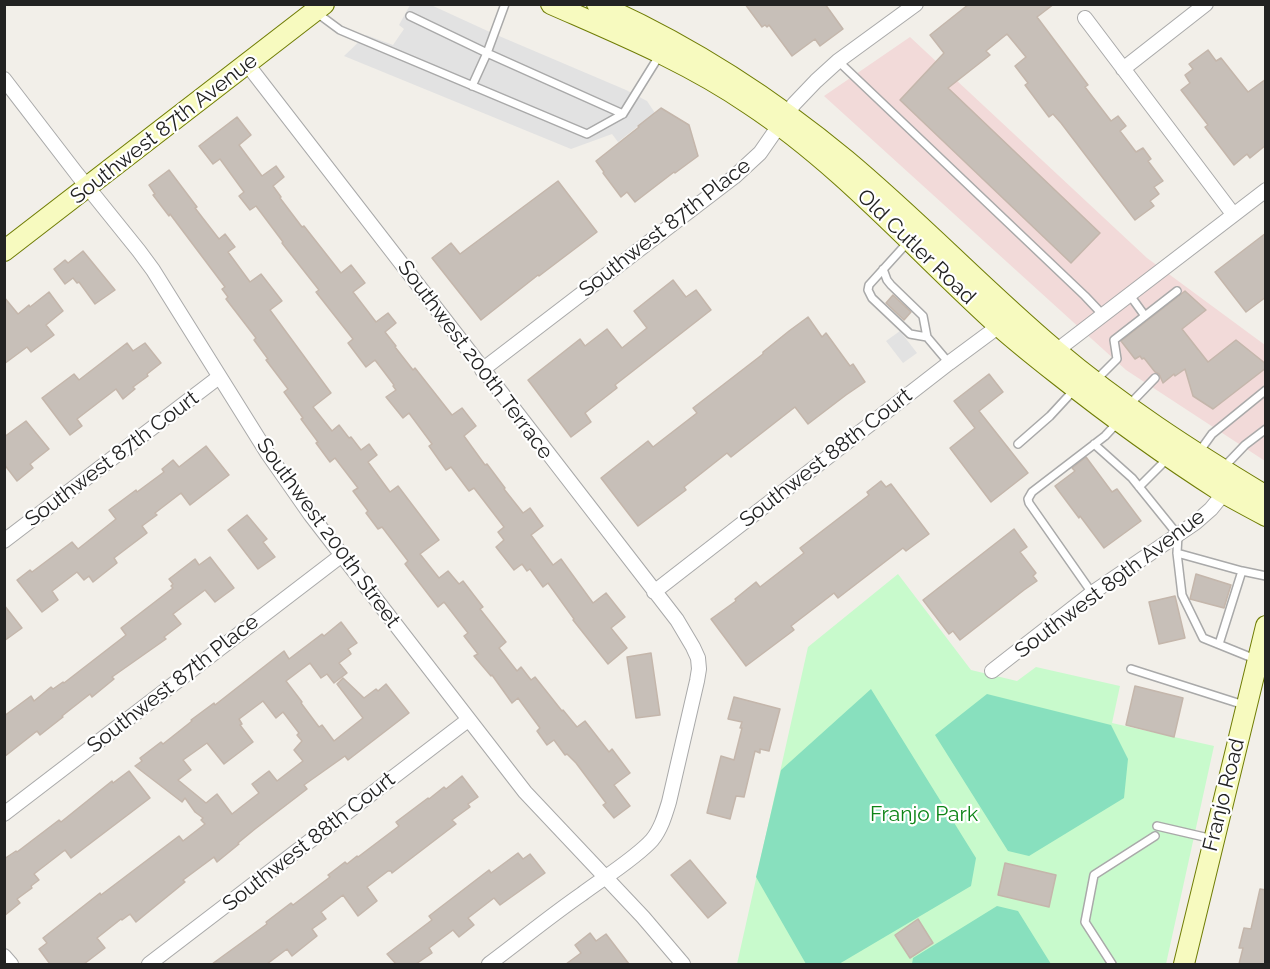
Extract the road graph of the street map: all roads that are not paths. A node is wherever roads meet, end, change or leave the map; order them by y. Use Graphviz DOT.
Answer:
graph roads {
  1 [pos="505,4"];
  2 [pos="551,4"];
  3 [pos="597,4"];
  4 [pos="916,4"];
  5 [pos="1206,4"];
  6 [pos="321,6"];
  7 [pos="410,16"];
  8 [pos="1085,18"];
  9 [pos="487,53"];
  10 [pos="661,54"];
  11 [pos="838,61"];
  12 [pos="247,64"];
  13 [pos="1123,69"];
  14 [pos="4,79"];
  15 [pos="472,86"];
  16 [pos="623,114"];
  17 [pos="783,120"];
  18 [pos="88,188"];
  19 [pos="1266,190"];
  20 [pos="1233,214"];
  21 [pos="916,234"];
  22 [pos="4,251"];
  23 [pos="883,269"];
  24 [pos="1178,291"];
  25 [pos="1129,294"];
  26 [pos="1103,315"];
  27 [pos="1145,316"];
  28 [pos="999,326"];
  29 [pos="927,336"];
  30 [pos="1056,351"];
  31 [pos="949,363"];
  32 [pos="482,370"];
  33 [pos="219,377"];
  34 [pos="1155,378"];
  35 [pos="1085,382"];
  36 [pos="1266,390"];
  37 [pos="1123,414"];
  38 [pos="1266,429"];
  39 [pos="1018,444"];
  40 [pos="1094,444"];
  41 [pos="1197,454"];
  42 [pos="1169,457"];
  43 [pos="1222,470"];
  44 [pos="1139,487"];
  45 [pos="1224,493"];
  46 [pos="1266,496"];
  47 [pos="1266,516"];
  48 [pos="1178,535"];
  49 [pos="4,541"];
  50 [pos="1178,553"];
  51 [pos="342,555"];
  52 [pos="1242,571"];
  53 [pos="1266,576"];
  54 [pos="654,592"];
  55 [pos="1092,593"];
  56 [pos="1266,626"];
  57 [pos="1219,644"];
  58 [pos="1261,654"];
  59 [pos="1131,669"];
  60 [pos="992,671"];
  61 [pos="1246,705"];
  62 [pos="468,720"];
  63 [pos="4,814"];
  64 [pos="1157,826"];
  65 [pos="1155,836"];
  66 [pos="1213,839"];
  67 [pos="605,877"];
  68 [pos="4,956"];
  69 [pos="11,964"];
  70 [pos="149,964"];
  71 [pos="489,964"];
  72 [pos="682,964"];
  73 [pos="1112,964"];
  74 [pos="1184,964"];
  1 -- 9 [label="lane"];
  2 -- 10 [label="main road, Old Cutler Road"];
  3 -- 17 [label="main road, Old Cutler Road"];
  4 -- 11 [label="street, Southwest 87th Place"];
  5 -- 13 [label="street"];
  6 -- 12 [label="main road, Southwest 87th Avenue"];
  6 -- 15 [label="lane"];
  7 -- 9 [label="lane"];
  8 -- 13 [label="street"];
  9 -- 15 [label="lane"];
  9 -- 16 [label="lane"];
  10 -- 16 [label="lane"];
  10 -- 17 [label="main road, Old Cutler Road"];
  11 -- 17 [label="street, Southwest 87th Place"];
  11 -- 26 [label="lane"];
  12 -- 18 [label="main road, Southwest 87th Avenue"];
  12 -- 32 [label="street, Southwest 200th Terrace"];
  13 -- 20 [label="street"];
  14 -- 18 [label="street, Southwest 200th Street"];
  15 -- 16 [label="lane"];
  17 -- 21 [label="main road, Old Cutler Road"];
  17 -- 32 [label="street, Southwest 87th Place"];
  18 -- 22 [label="main road, Southwest 87th Avenue"];
  18 -- 33 [label="street, Southwest 200th Street"];
  19 -- 20 [label="street"];
  20 -- 25 [label="street"];
  21 -- 23 [label="lane"];
  21 -- 28 [label="main road, Old Cutler Road"];
  21 -- 30 [label="main road, Old Cutler Road"];
  23 -- 29 [label="lane"];
  23 -- 29 [label="lane"];
  24 -- 27 [label="lane"];
  25 -- 26 [label="street"];
  25 -- 27 [label="lane"];
  26 -- 30 [label="street"];
  27 -- 35 [label="lane"];
  28 -- 31 [label="street, Southwest 88th Court"];
  28 -- 35 [label="main road, Old Cutler Road"];
  29 -- 31 [label="lane"];
  30 -- 35 [label="main road, Old Cutler Road"];
  31 -- 54 [label="street, Southwest 88th Court"];
  32 -- 54 [label="street, Southwest 200th Terrace"];
  33 -- 49 [label="street, Southwest 87th Court"];
  33 -- 51 [label="street, Southwest 200th Street"];
  34 -- 37 [label="lane"];
  35 -- 37 [label="main road, Old Cutler Road"];
  35 -- 39 [label="lane"];
  36 -- 41 [label="lane"];
  37 -- 40 [label="lane"];
  37 -- 41 [label="main road, Old Cutler Road"];
  37 -- 42 [label="main road, Old Cutler Road"];
  38 -- 43 [label="lane"];
  40 -- 44 [label="lane"];
  40 -- 55 [label="lane"];
  41 -- 43 [label="main road, Old Cutler Road"];
  42 -- 44 [label="lane"];
  42 -- 45 [label="main road, Old Cutler Road"];
  43 -- 46 [label="main road, Old Cutler Road"];
  44 -- 48 [label="lane"];
  45 -- 47 [label="main road, Old Cutler Road"];
  45 -- 48 [label="street, Southwest 89th Avenue"];
  48 -- 50 [label="lane"];
  48 -- 55 [label="street, Southwest 89th Avenue"];
  50 -- 52 [label="lane"];
  50 -- 57 [label="lane"];
  51 -- 62 [label="street, Southwest 200th Street"];
  51 -- 63 [label="street, Southwest 87th Place"];
  52 -- 53 [label="lane"];
  52 -- 57 [label="lane"];
  54 -- 67 [label="street, Southwest 200th Terrace"];
  55 -- 60 [label="street, Southwest 89th Avenue"];
  56 -- 58 [label="main road, Franjo Road"];
  57 -- 58 [label="lane"];
  58 -- 61 [label="main road, Franjo Road"];
  59 -- 61 [label="lane"];
  61 -- 66 [label="main road, Franjo Road"];
  62 -- 67 [label="street, Southwest 200th Street"];
  62 -- 70 [label="street, Southwest 88th Court"];
  64 -- 66 [label="lane"];
  65 -- 73 [label="lane"];
  66 -- 74 [label="main road, Franjo Road"];
  67 -- 71 [label="street"];
  67 -- 72 [label="street, Southwest 200th Street"];
  68 -- 69 [label="street"];
}
